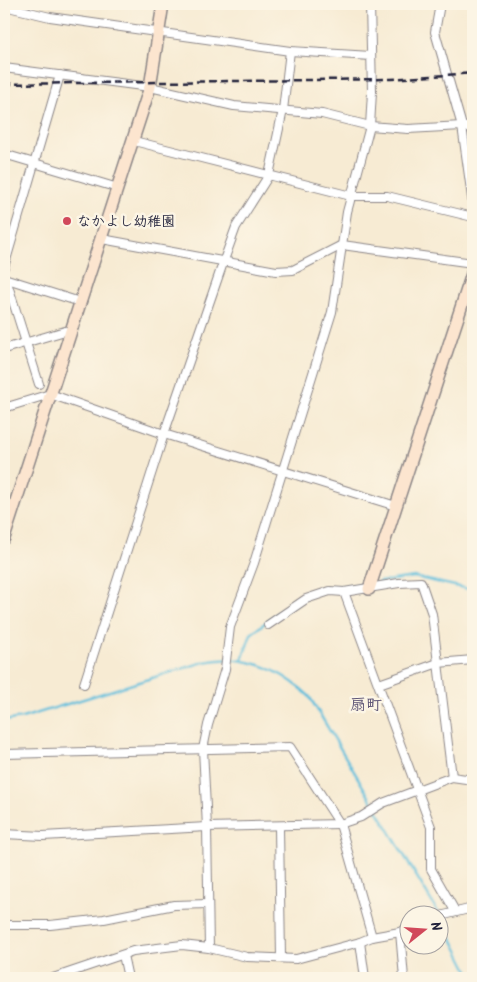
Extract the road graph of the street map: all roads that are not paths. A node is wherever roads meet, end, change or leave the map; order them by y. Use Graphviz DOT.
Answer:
graph roads {
  1 [pos="164,4"];
  2 [pos="370,4"];
  3 [pos="440,4"];
  4 [pos="4,6"];
  5 [pos="160,32"];
  6 [pos="290,51"];
  7 [pos="371,56"];
  8 [pos="4,68"];
  9 [pos="60,75"];
  10 [pos="150,87"];
  11 [pos="283,110"];
  12 [pos="370,126"];
  13 [pos="462,126"];
  14 [pos="473,129"];
  15 [pos="134,141"];
  16 [pos="4,154"];
  17 [pos="36,163"];
  18 [pos="269,175"];
  19 [pos="118,188"];
  20 [pos="351,196"];
  21 [pos="473,204"];
  22 [pos="473,217"];
  23 [pos="102,239"];
  24 [pos="342,244"];
  25 [pos="473,262"];
  26 [pos="223,263"];
  27 [pos="4,267"];
  28 [pos="473,271"];
  29 [pos="5,278"];
  30 [pos="80,302"];
  31 [pos="70,333"];
  32 [pos="26,342"];
  33 [pos="4,349"];
  34 [pos="39,384"];
  35 [pos="50,394"];
  36 [pos="4,408"];
  37 [pos="164,434"];
  38 [pos="283,471"];
  39 [pos="396,506"];
  40 [pos="4,537"];
  41 [pos="369,589"];
  42 [pos="344,592"];
  43 [pos="268,626"];
  44 [pos="473,660"];
  45 [pos="438,663"];
  46 [pos="84,684"];
  47 [pos="379,684"];
  48 [pos="203,749"];
  49 [pos="4,754"];
  50 [pos="452,777"];
  51 [pos="473,780"];
  52 [pos="419,790"];
  53 [pos="340,824"];
  54 [pos="207,827"];
  55 [pos="279,827"];
  56 [pos="4,834"];
  57 [pos="208,904"];
  58 [pos="473,908"];
  59 [pos="452,912"];
  60 [pos="4,925"];
  61 [pos="400,932"];
  62 [pos="372,937"];
  63 [pos="360,942"];
  64 [pos="209,948"];
  65 [pos="402,954"];
  66 [pos="123,956"];
  67 [pos="280,958"];
  68 [pos="54,978"];
  69 [pos="128,978"];
  70 [pos="365,978"];
  71 [pos="404,978"];
  1 -- 5 [label="street"];
  2 -- 7 [label="street"];
  3 -- 13 [label="street"];
  4 -- 5 [label="street"];
  5 -- 6 [label="street"];
  5 -- 10 [label="street"];
  6 -- 7 [label="street"];
  6 -- 11 [label="street"];
  7 -- 12 [label="street"];
  8 -- 9 [label="street"];
  9 -- 10 [label="street"];
  9 -- 17 [label="street"];
  10 -- 11 [label="street"];
  10 -- 15 [label="street"];
  11 -- 12 [label="street"];
  11 -- 18 [label="street"];
  12 -- 13 [label="street"];
  12 -- 20 [label="street"];
  13 -- 14 [label="street"];
  13 -- 21 [label="street"];
  15 -- 18 [label="street"];
  15 -- 19 [label="street"];
  16 -- 17 [label="street"];
  17 -- 19 [label="street"];
  17 -- 27 [label="street"];
  18 -- 20 [label="street"];
  18 -- 26 [label="street"];
  19 -- 23 [label="street"];
  20 -- 22 [label="street"];
  20 -- 24 [label="street"];
  23 -- 26 [label="street"];
  23 -- 30 [label="street"];
  24 -- 25 [label="street"];
  24 -- 26 [label="street"];
  24 -- 38 [label="street"];
  26 -- 37 [label="street"];
  28 -- 39 [label="street"];
  29 -- 30 [label="street"];
  29 -- 32 [label="street"];
  30 -- 31 [label="street"];
  31 -- 32 [label="street"];
  31 -- 35 [label="street"];
  32 -- 33 [label="street"];
  32 -- 34 [label="street"];
  35 -- 36 [label="street"];
  35 -- 37 [label="street"];
  35 -- 40 [label="street"];
  37 -- 38 [label="street"];
  37 -- 46 [label="street"];
  38 -- 39 [label="street"];
  38 -- 48 [label="street"];
  39 -- 41 [label="street"];
  41 -- 42 [label="street"];
  41 -- 45 [label="street"];
  42 -- 43 [label="street"];
  42 -- 47 [label="street"];
  44 -- 45 [label="street"];
  45 -- 47 [label="street"];
  45 -- 50 [label="street"];
  47 -- 52 [label="street"];
  48 -- 49 [label="street"];
  48 -- 53 [label="street"];
  48 -- 54 [label="street"];
  50 -- 51 [label="street"];
  50 -- 52 [label="street"];
  52 -- 53 [label="street"];
  52 -- 59 [label="street"];
  53 -- 55 [label="street"];
  53 -- 62 [label="street"];
  54 -- 55 [label="street"];
  54 -- 56 [label="street"];
  54 -- 57 [label="street"];
  55 -- 67 [label="street"];
  57 -- 60 [label="street"];
  57 -- 64 [label="street"];
  58 -- 59 [label="street"];
  61 -- 62 [label="street"];
  62 -- 63 [label="street"];
  63 -- 67 [label="street"];
  63 -- 70 [label="street"];
  64 -- 66 [label="street"];
  64 -- 67 [label="street"];
  65 -- 71 [label="street"];
  66 -- 68 [label="street"];
  66 -- 69 [label="street"];
}
